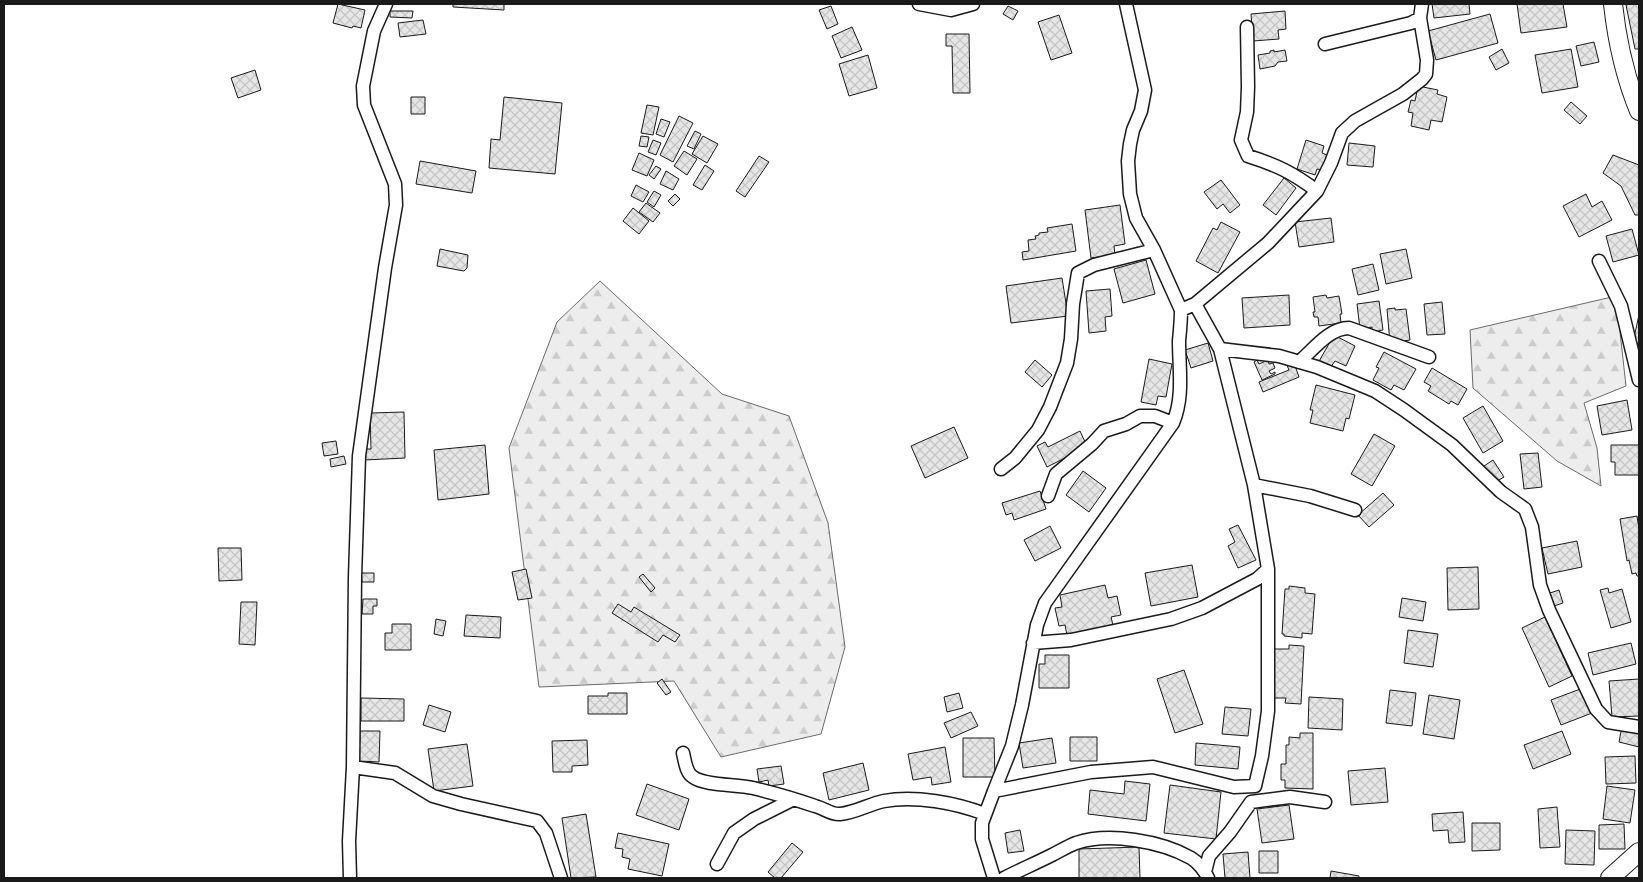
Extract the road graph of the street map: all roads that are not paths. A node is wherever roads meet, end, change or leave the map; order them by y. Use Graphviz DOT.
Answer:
graph roads {
  1 [pos="386,4"];
  2 [pos="919,4"];
  3 [pos="973,4"];
  4 [pos="1126,4"];
  5 [pos="1422,4"];
  6 [pos="1613,4"];
  7 [pos="1420,18"];
  8 [pos="1247,27"];
  9 [pos="1324,44"];
  10 [pos="1639,111"];
  11 [pos="1317,191"];
  12 [pos="1154,250"];
  13 [pos="1599,261"];
  14 [pos="1195,304"];
  15 [pos="1181,310"];
  16 [pos="1220,349"];
  17 [pos="1428,357"];
  18 [pos="1299,362"];
  19 [pos="1639,380"];
  20 [pos="1173,424"];
  21 [pos="1001,469"];
  22 [pos="1254,485"];
  23 [pos="1048,496"];
  24 [pos="1355,510"];
  25 [pos="1268,569"];
  26 [pos="1033,643"];
  27 [pos="1639,727"];
  28 [pos="683,753"];
  29 [pos="353,767"];
  30 [pos="994,791"];
  31 [pos="794,800"];
  32 [pos="1325,802"];
  33 [pos="985,814"];
  34 [pos="1639,852"];
  35 [pos="717,864"];
  36 [pos="1206,875"];
  37 [pos="350,878"];
  38 [pos="561,878"];
  39 [pos="994,878"];
  40 [pos="1004,878"];
  41 [pos="1610,878"];
  1 -- 29 [label="street"];
  2 -- 3 [label="street"];
  4 -- 12 [label="street"];
  5 -- 7 [label="street"];
  6 -- 10 [label="main road"];
  7 -- 9 [label="street"];
  7 -- 11 [label="street"];
  8 -- 11 [label="street"];
  11 -- 14 [label="street"];
  12 -- 15 [label="street"];
  12 -- 21 [label="street"];
  13 -- 19 [label="street"];
  14 -- 15 [label="street"];
  14 -- 16 [label="street"];
  15 -- 20 [label="street"];
  16 -- 18 [label="street"];
  16 -- 22 [label="street"];
  17 -- 18 [label="street"];
  18 -- 27 [label="street"];
  20 -- 23 [label="street"];
  20 -- 26 [label="street"];
  22 -- 24 [label="street"];
  22 -- 25 [label="street"];
  25 -- 26 [label="street"];
  25 -- 30 [label="street"];
  26 -- 30 [label="street"];
  28 -- 31 [label="street"];
  29 -- 37 [label="street"];
  29 -- 38 [label="street"];
  30 -- 33 [label="street"];
  31 -- 33 [label="street"];
  31 -- 35 [label="street"];
  32 -- 36 [label="street"];
  33 -- 39 [label="street"];
  34 -- 41 [label="main road"];
  36 -- 40 [label="street"];
}
